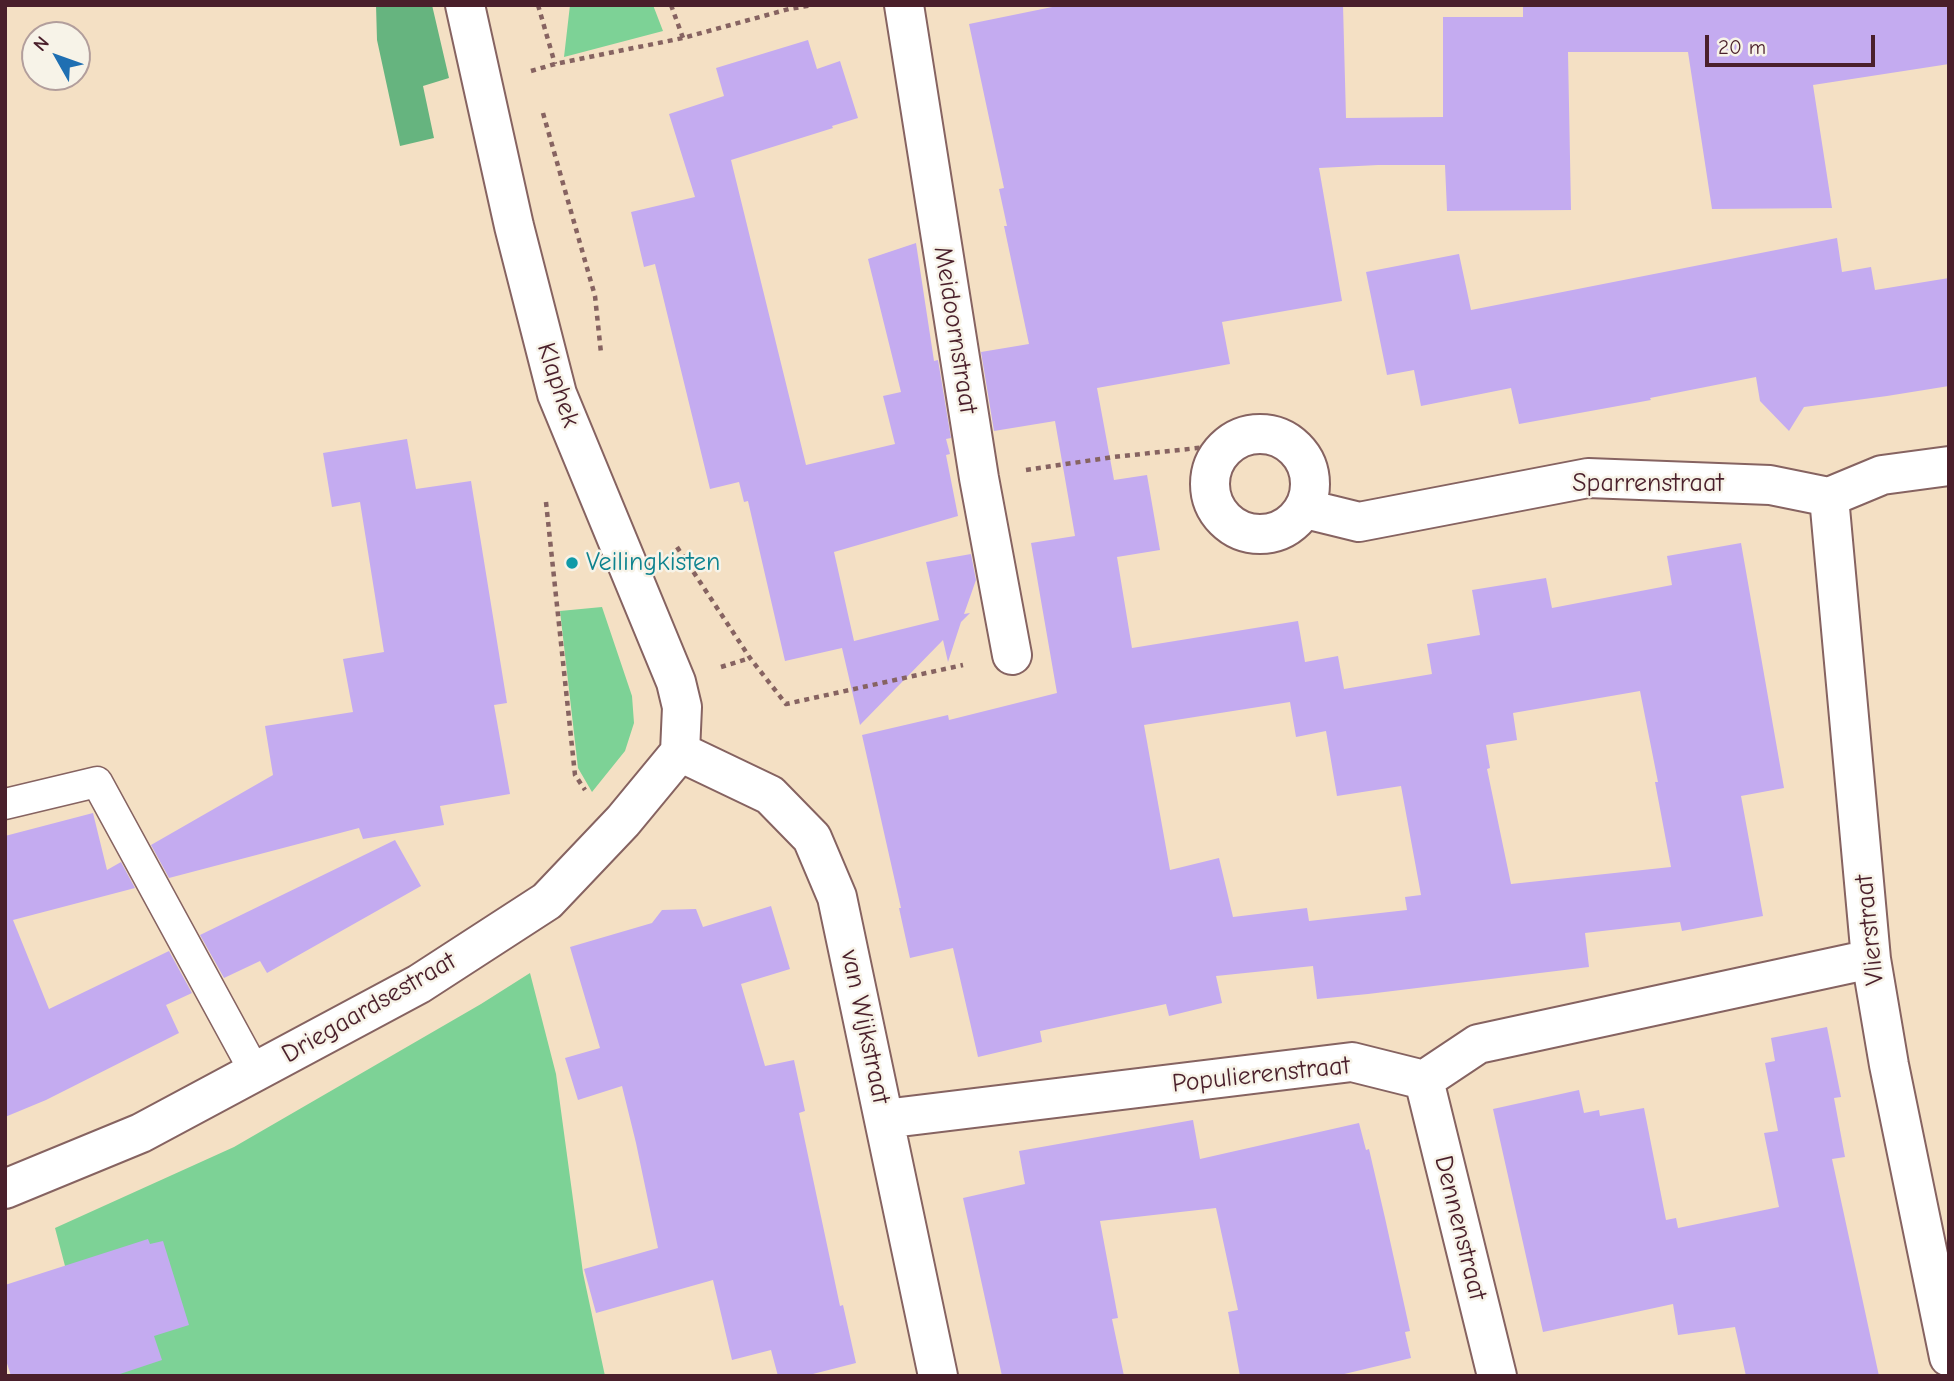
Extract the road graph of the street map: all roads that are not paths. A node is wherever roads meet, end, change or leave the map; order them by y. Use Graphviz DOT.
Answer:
graph roads {
  1 [pos="465,5"];
  2 [pos="904,5"];
  3 [pos="1949,466"];
  4 [pos="1829,497"];
  5 [pos="1306,509"];
  6 [pos="1012,655"];
  7 [pos="680,752"];
  8 [pos="5,804"];
  9 [pos="1871,959"];
  10 [pos="255,1072"];
  11 [pos="1424,1080"];
  12 [pos="884,1119"];
  13 [pos="5,1189"];
  14 [pos="1949,1357"];
  15 [pos="938,1376"];
  16 [pos="1497,1376"];
  1 -- 7 [label="street, Klaphek"];
  2 -- 6 [label="street, Meidoornstraat"];
  3 -- 4 [label="street"];
  4 -- 5 [label="street, Sparrenstraat"];
  4 -- 9 [label="street, Vlierstraat"];
  5 -- 5 [label="street"];
  7 -- 10 [label="street, Driegaardsestraat"];
  7 -- 12 [label="street, van Wijkstraat"];
  8 -- 10 [label="lane"];
  9 -- 11 [label="street"];
  9 -- 14 [label="street, Vlierstraat"];
  10 -- 13 [label="street, Driegaardsestraat"];
  11 -- 12 [label="street, Populierenstraat"];
  11 -- 16 [label="street, Dennenstraat"];
  12 -- 15 [label="street, van Wijkstraat"];
}
